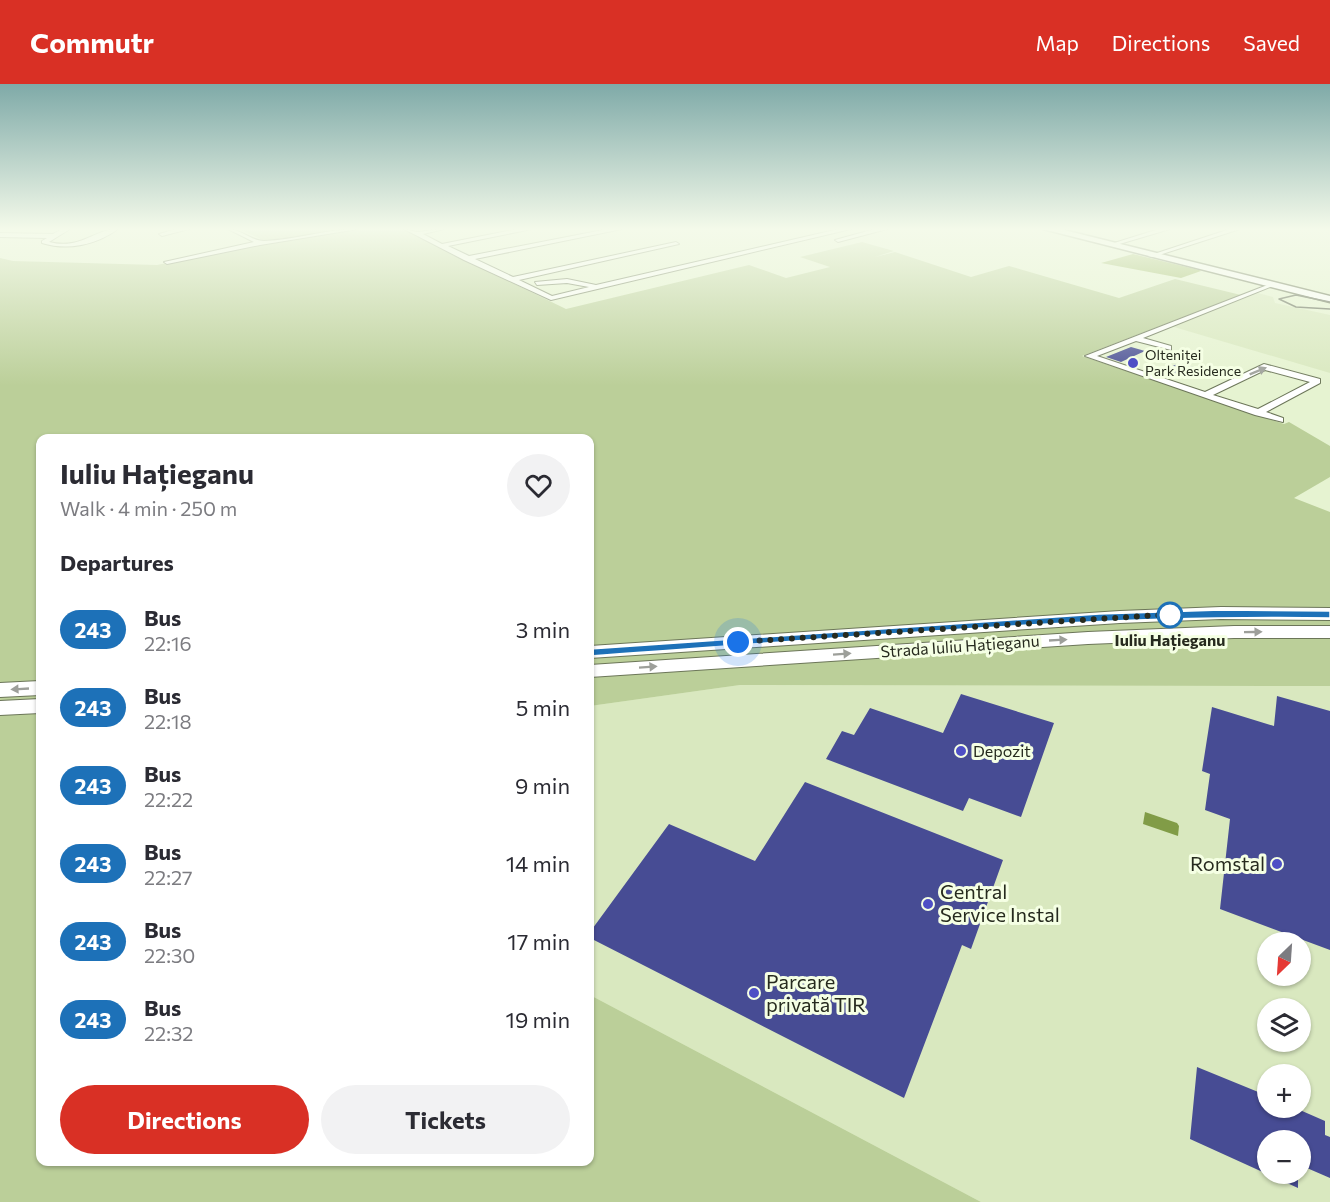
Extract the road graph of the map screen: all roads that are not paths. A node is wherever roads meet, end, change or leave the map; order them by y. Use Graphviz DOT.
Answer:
graph roads {
  1 [pos="512,281"];
  2 [pos="550,281"];
  3 [pos="560,281"];
  4 [pos="626,281"];
  5 [pos="1257,281"];
  6 [pos="1261,281"];
  7 [pos="1272,285"];
  8 [pos="524,287"];
  9 [pos="597,288"];
  10 [pos="1330,298"];
  11 [pos="1136,338"];
  12 [pos="1168,348"];
  13 [pos="1205,395"];
  14 [pos="1258,413"];
  15 [pos="1280,420"];
  16 [pos="1330,615"];
  17 [pos="1330,632"];
  18 [pos="797,647"];
  19 [pos="594,652"];
  20 [pos="594,671"];
  21 [pos="36,688"];
  22 [pos="0,690"];
  23 [pos="36,706"];
  24 [pos="0,708"];
  1 -- 8 [label="street"];
  2 -- 8 [label="street"];
  3 -- 9 [label="street"];
  4 -- 9 [label="street"];
  5 -- 7 [label="main road"];
  6 -- 10 [label="main road"];
  7 -- 10 [label="main road"];
  7 -- 11 [label="street"];
  8 -- 9 [label="street"];
  11 -- 12 [label="street"];
  11 -- 13 [label="street"];
  13 -- 14 [label="street"];
  13 -- 14 [label="street, one-way"];
  14 -- 15 [label="street"];
  16 -- 18 [label="main road, Strada Iuliu Hațieganu"];
  18 -- 17 [label="main road, Strada Iuliu Hațieganu, one-way"];
  18 -- 19 [label="main road, Strada Iuliu Hațieganu"];
  20 -- 18 [label="main road, Strada Iuliu Hațieganu, one-way"];
  21 -- 22 [label="main road, one-way"];
  23 -- 24 [label="main road"];
}
